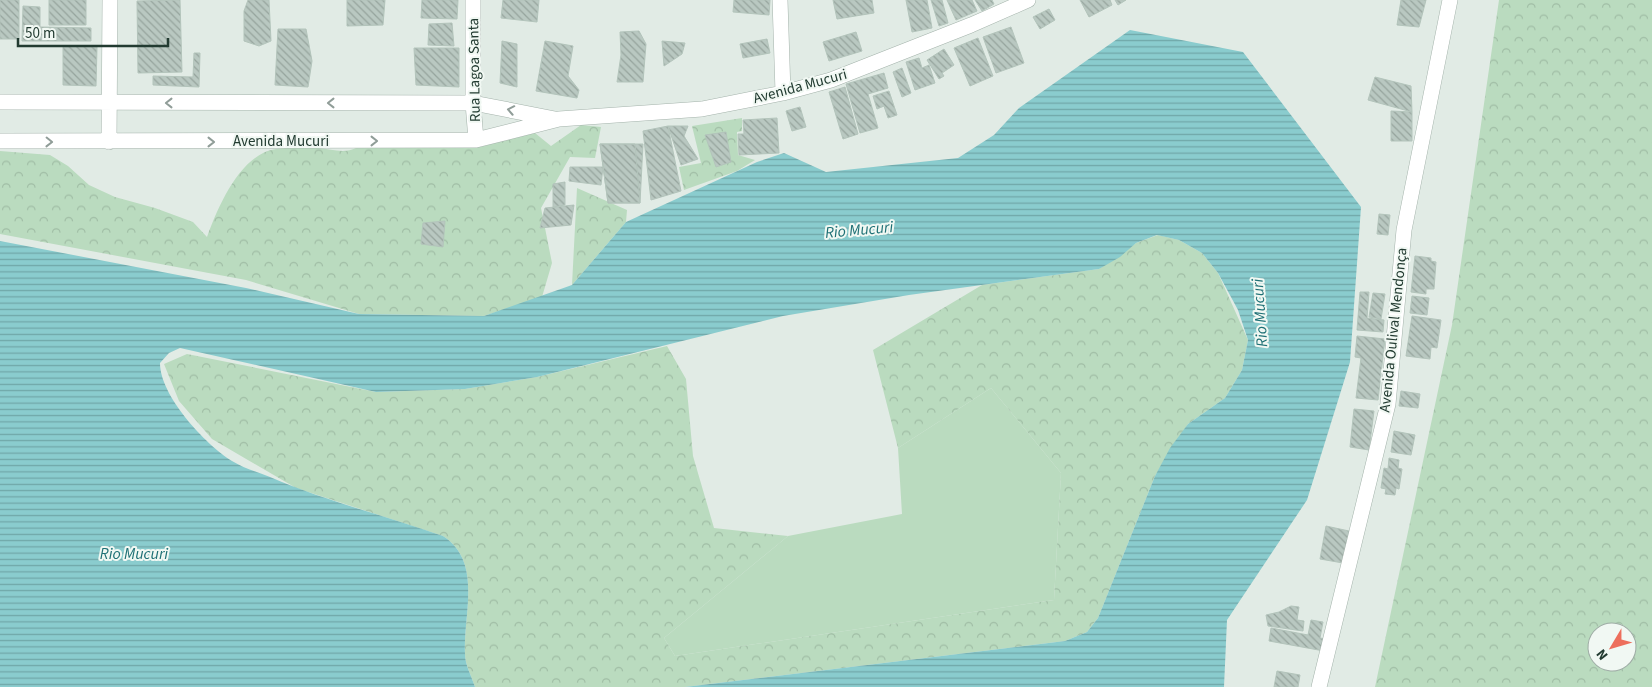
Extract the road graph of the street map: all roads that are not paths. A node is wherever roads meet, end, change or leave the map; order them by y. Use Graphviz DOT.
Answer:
graph roads {
  1 [pos="110,0"];
  2 [pos="473,0"];
  3 [pos="780,0"];
  4 [pos="1028,0"];
  5 [pos="1450,0"];
  6 [pos="783,93"];
  7 [pos="0,102"];
  8 [pos="109,102"];
  9 [pos="473,103"];
  10 [pos="559,119"];
  11 [pos="476,140"];
  12 [pos="0,141"];
  13 [pos="110,142"];
  14 [pos="1319,687"];
  1 -- 8 [label="street"];
  2 -- 9 [label="street, Rua Lagoa Santa"];
  3 -- 6 [label="street"];
  4 -- 6 [label="street, Avenida Mucuri"];
  5 -- 14 [label="street, Avenida Oulival Mendonça"];
  6 -- 10 [label="street, Avenida Mucuri"];
  7 -- 8 [label="street, Avenida Mucuri"];
  9 -- 8 [label="street, Avenida Mucuri, one-way"];
  8 -- 13 [label="street"];
  10 -- 9 [label="street, Avenida Mucuri, one-way"];
  9 -- 11 [label="street, Rua Lagoa Santa"];
  10 -- 11 [label="street, Avenida Mucuri"];
  13 -- 11 [label="street, Avenida Mucuri, one-way"];
  12 -- 13 [label="street, Avenida Mucuri, one-way"];
}
